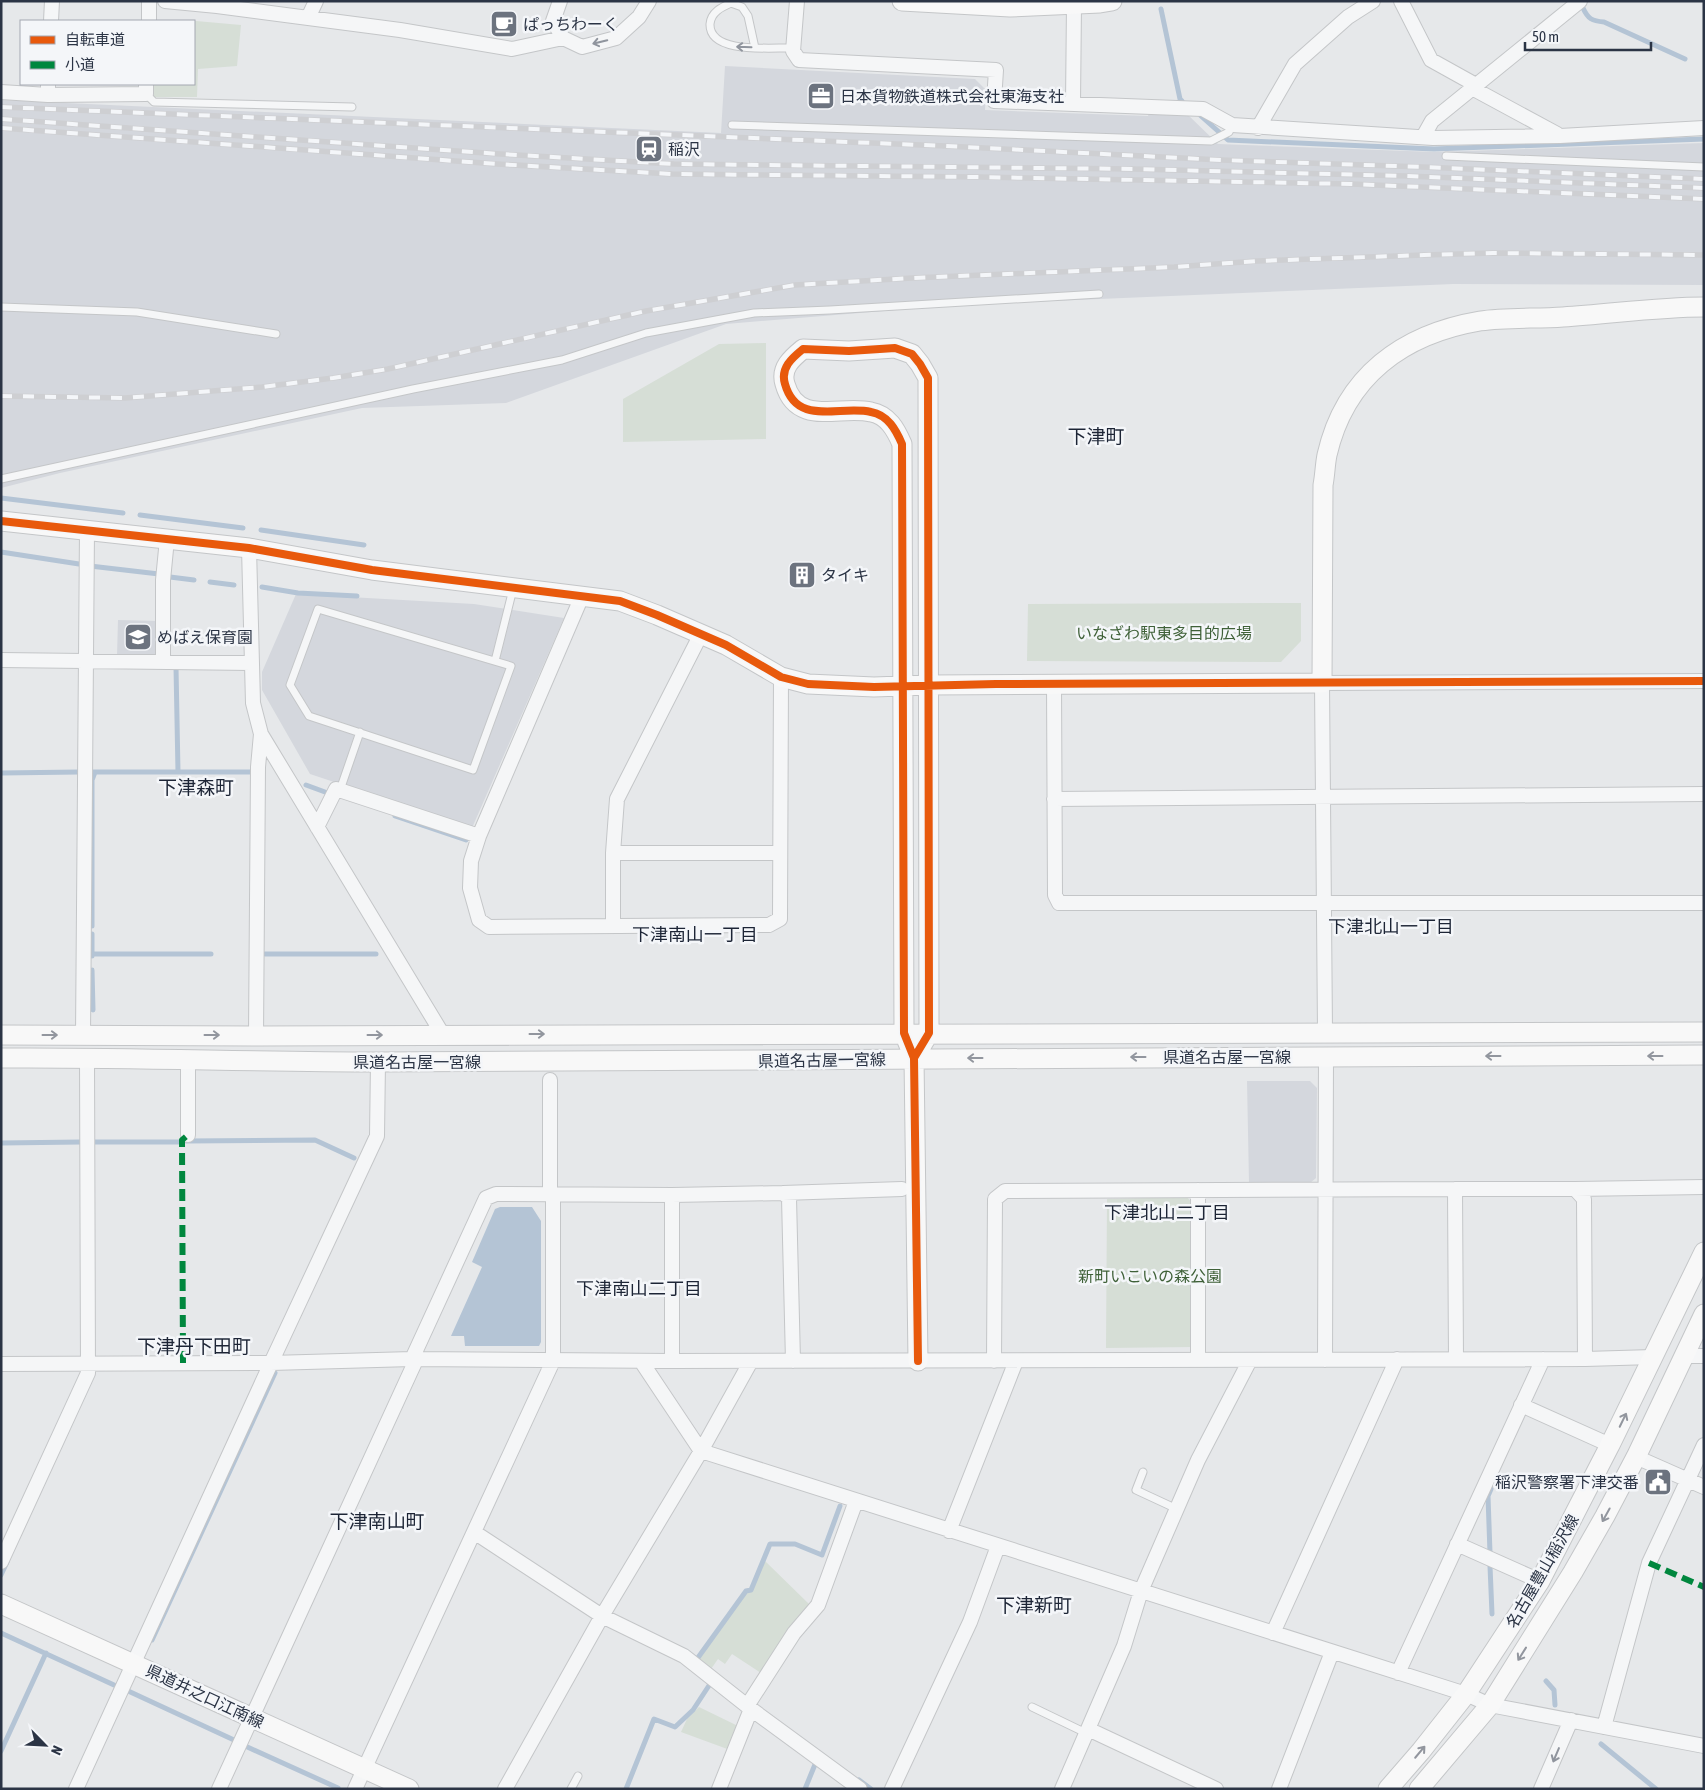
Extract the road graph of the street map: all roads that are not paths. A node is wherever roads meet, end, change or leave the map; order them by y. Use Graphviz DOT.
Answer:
graph roads {
  1 [pos="52,1"];
  2 [pos="149,1"];
  3 [pos="165,1"];
  4 [pos="316,1"];
  5 [pos="560,1"];
  6 [pos="649,1"];
  7 [pos="797,1"];
  8 [pos="902,1"];
  9 [pos="1373,1"];
  10 [pos="1401,1"];
  11 [pos="1580,1"];
  12 [pos="1104,2"];
  13 [pos="228,4"];
  14 [pos="968,4"];
  15 [pos="1074,4"];
  16 [pos="308,18"];
  17 [pos="51,20"];
  18 [pos="149,20"];
  19 [pos="563,38"];
  20 [pos="755,48"];
  21 [pos="793,48"];
  22 [pos="1474,86"];
  23 [pos="48,89"];
  24 [pos="146,89"];
  25 [pos="1,92"];
  26 [pos="1073,103"];
  27 [pos="352,107"];
  28 [pos="732,125"];
  29 [pos="1258,128"];
  30 [pos="1704,128"];
  31 [pos="1230,129"];
  32 [pos="1560,136"];
  33 [pos="1423,137"];
  34 [pos="1446,156"];
  35 [pos="1704,167"];
  36 [pos="1099,294"];
  37 [pos="1,307"];
  38 [pos="1704,307"];
  39 [pos="276,334"];
  40 [pos="1,479"];
  41 [pos="1,521"];
  42 [pos="87,530"];
  43 [pos="167,539"];
  44 [pos="249,548"];
  45 [pos="513,588"];
  46 [pos="582,596"];
  47 [pos="701,634"];
  48 [pos="1,660"];
  49 [pos="86,660"];
  50 [pos="163,662"];
  51 [pos="495,662"];
  52 [pos="251,663"];
  53 [pos="781,677"];
  54 [pos="1704,681"];
  55 [pos="1322,683"];
  56 [pos="1054,684"];
  57 [pos="903,685"];
  58 [pos="929,685"];
  59 [pos="360,732"];
  60 [pos="261,734"];
  61 [pos="340,790"];
  62 [pos="1704,794"];
  63 [pos="1323,797"];
  64 [pos="1054,799"];
  65 [pos="317,827"];
  66 [pos="479,836"];
  67 [pos="613,853"];
  68 [pos="780,853"];
  69 [pos="1324,903"];
  70 [pos="1704,903"];
  71 [pos="613,926"];
  72 [pos="1325,1032"];
  73 [pos="1704,1032"];
  74 [pos="904,1033"];
  75 [pos="929,1033"];
  76 [pos="83,1034"];
  77 [pos="1,1035"];
  78 [pos="443,1035"];
  79 [pos="256,1036"];
  80 [pos="1704,1055"];
  81 [pos="1326,1057"];
  82 [pos="1,1058"];
  83 [pos="87,1058"];
  84 [pos="914,1058"];
  85 [pos="188,1060"];
  86 [pos="378,1062"];
  87 [pos="550,1080"];
  88 [pos="188,1135"];
  89 [pos="1704,1187"];
  90 [pos="1575,1189"];
  91 [pos="902,1190"];
  92 [pos="1198,1190"];
  93 [pos="1326,1190"];
  94 [pos="1455,1190"];
  95 [pos="783,1193"];
  96 [pos="551,1194"];
  97 [pos="672,1196"];
  98 [pos="1704,1252"];
  99 [pos="1704,1314"];
  100 [pos="1683,1356"];
  101 [pos="1704,1356"];
  102 [pos="1653,1357"];
  103 [pos="1397,1359"];
  104 [pos="1456,1359"];
  105 [pos="1543,1359"];
  106 [pos="1585,1359"];
  107 [pos="414,1360"];
  108 [pos="1198,1360"];
  109 [pos="1250,1360"];
  110 [pos="1325,1360"];
  111 [pos="553,1361"];
  112 [pos="641,1361"];
  113 [pos="672,1361"];
  114 [pos="751,1361"];
  115 [pos="793,1361"];
  116 [pos="918,1361"];
  117 [pos="994,1361"];
  118 [pos="1016,1361"];
  119 [pos="271,1363"];
  120 [pos="1,1364"];
  121 [pos="88,1364"];
  122 [pos="1521,1405"];
  123 [pos="1704,1444"];
  124 [pos="1610,1445"];
  125 [pos="701,1452"];
  126 [pos="1636,1456"];
  127 [pos="1143,1472"];
  128 [pos="1688,1480"];
  129 [pos="1704,1488"];
  130 [pos="856,1501"];
  131 [pos="1177,1509"];
  132 [pos="949,1530"];
  133 [pos="474,1532"];
  134 [pos="1457,1544"];
  135 [pos="998,1546"];
  136 [pos="1,1562"];
  137 [pos="1540,1581"];
  138 [pos="1141,1591"];
  139 [pos="1,1604"];
  140 [pos="602,1616"];
  141 [pos="1273,1634"];
  142 [pos="1332,1652"];
  143 [pos="135,1663"];
  144 [pos="1398,1673"];
  145 [pos="1466,1694"];
  146 [pos="1490,1705"];
  147 [pos="749,1707"];
  148 [pos="1032,1708"];
  149 [pos="252,1717"];
  150 [pos="1571,1720"];
  151 [pos="1604,1727"];
  152 [pos="1087,1731"];
  153 [pos="1704,1746"];
  154 [pos="364,1768"];
  155 [pos="578,1776"];
  156 [pos="76,1789"];
  157 [pos="219,1789"];
  158 [pos="355,1789"];
  159 [pos="409,1789"];
  160 [pos="505,1789"];
  161 [pos="571,1789"];
  162 [pos="720,1789"];
  163 [pos="860,1789"];
  164 [pos="892,1789"];
  165 [pos="1062,1789"];
  166 [pos="1216,1789"];
  167 [pos="1279,1789"];
  168 [pos="1388,1789"];
  169 [pos="1419,1789"];
  170 [pos="1541,1789"];
  1 -- 17 [label="street"];
  2 -- 18 [label="street"];
  3 -- 13 [label="street"];
  4 -- 16 [label="street"];
  5 -- 19 [label="street"];
  6 -- 19 [label="street, one-way"];
  7 -- 21 [label="street"];
  8 -- 14 [label="main road"];
  9 -- 29 [label="street"];
  10 -- 22 [label="street"];
  11 -- 22 [label="street"];
  12 -- 15 [label="main road"];
  13 -- 16 [label="street"];
  14 -- 15 [label="main road"];
  15 -- 26 [label="street"];
  16 -- 19 [label="street"];
  20 -- 20 [label="lane, one-way"];
  20 -- 21 [label="lane"];
  21 -- 26 [label="street"];
  22 -- 32 [label="street"];
  22 -- 33 [label="street"];
  23 -- 24 [label="street"];
  23 -- 25 [label="street"];
  24 -- 27 [label="lane"];
  26 -- 31 [label="street"];
  28 -- 31 [label="lane"];
  29 -- 31 [label="street"];
  29 -- 33 [label="street"];
  30 -- 32 [label="street"];
  32 -- 33 [label="street"];
  34 -- 35 [label="lane"];
  36 -- 40 [label="lane"];
  37 -- 39 [label="lane"];
  38 -- 55 [label="main road"];
  41 -- 42 [label="main road"];
  42 -- 43 [label="main road"];
  42 -- 49 [label="street"];
  43 -- 44 [label="main road"];
  43 -- 50 [label="street"];
  44 -- 45 [label="main road"];
  44 -- 52 [label="street"];
  45 -- 46 [label="main road"];
  45 -- 51 [label="lane"];
  46 -- 47 [label="main road"];
  46 -- 66 [label="street"];
  47 -- 53 [label="main road"];
  47 -- 67 [label="street"];
  48 -- 49 [label="street"];
  49 -- 50 [label="street"];
  49 -- 76 [label="street"];
  50 -- 52 [label="street"];
  51 -- 59 [label="lane"];
  51 -- 59 [label="lane"];
  52 -- 60 [label="street"];
  53 -- 57 [label="main road"];
  53 -- 68 [label="street"];
  54 -- 55 [label="street"];
  55 -- 56 [label="main road"];
  55 -- 63 [label="street"];
  56 -- 58 [label="main road"];
  56 -- 64 [label="street"];
  57 -- 58 [label="main road"];
  57 -- 58 [label="main road"];
  57 -- 74 [label="main road"];
  58 -- 75 [label="main road"];
  59 -- 61 [label="lane"];
  60 -- 65 [label="street"];
  60 -- 79 [label="street"];
  61 -- 65 [label="street"];
  61 -- 66 [label="street"];
  62 -- 63 [label="street"];
  63 -- 64 [label="street"];
  63 -- 69 [label="street"];
  64 -- 69 [label="street"];
  65 -- 78 [label="street"];
  66 -- 71 [label="street"];
  67 -- 68 [label="street"];
  67 -- 71 [label="street"];
  68 -- 71 [label="street"];
  69 -- 70 [label="street"];
  69 -- 72 [label="street"];
  72 -- 73 [label="main road, 県道名古屋一宮線"];
  72 -- 75 [label="main road, 県道名古屋一宮線"];
  74 -- 75 [label="main road, 県道名古屋一宮線"];
  78 -- 74 [label="main road, 県道名古屋一宮線, one-way"];
  74 -- 84 [label="main road"];
  75 -- 84 [label="main road"];
  77 -- 76 [label="main road, 県道名古屋一宮線, one-way"];
  76 -- 79 [label="main road, 県道名古屋一宮線, one-way"];
  79 -- 78 [label="main road, 県道名古屋一宮線, one-way"];
  80 -- 81 [label="main road, 県道名古屋一宮線, one-way"];
  81 -- 84 [label="main road, 県道名古屋一宮線, one-way"];
  81 -- 93 [label="street"];
  82 -- 83 [label="main road, 県道名古屋一宮線"];
  83 -- 85 [label="main road, 県道名古屋一宮線"];
  83 -- 121 [label="street"];
  84 -- 86 [label="main road, 県道名古屋一宮線"];
  84 -- 116 [label="main road"];
  85 -- 86 [label="main road, 県道名古屋一宮線"];
  85 -- 88 [label="street"];
  86 -- 119 [label="street"];
  87 -- 96 [label="street"];
  89 -- 90 [label="street"];
  90 -- 94 [label="street"];
  90 -- 106 [label="street"];
  91 -- 95 [label="street"];
  92 -- 93 [label="street"];
  92 -- 108 [label="street"];
  92 -- 117 [label="street"];
  93 -- 94 [label="street"];
  93 -- 110 [label="street"];
  94 -- 104 [label="street"];
  95 -- 97 [label="street"];
  95 -- 115 [label="street"];
  96 -- 97 [label="street"];
  96 -- 107 [label="street"];
  96 -- 111 [label="street"];
  97 -- 113 [label="street"];
  98 -- 102 [label="main road, 名古屋豊山稲沢線"];
  99 -- 100 [label="main road, 名古屋豊山稲沢線"];
  100 -- 101 [label="street"];
  100 -- 126 [label="main road, 名古屋豊山稲沢線"];
  102 -- 106 [label="street"];
  124 -- 102 [label="main road, 名古屋豊山稲沢線, one-way"];
  103 -- 104 [label="street"];
  103 -- 110 [label="street"];
  103 -- 141 [label="street"];
  104 -- 105 [label="street"];
  105 -- 106 [label="street"];
  105 -- 122 [label="street"];
  107 -- 111 [label="street"];
  107 -- 119 [label="street"];
  107 -- 149 [label="street"];
  108 -- 109 [label="street"];
  108 -- 118 [label="street"];
  109 -- 110 [label="street"];
  109 -- 131 [label="street"];
  111 -- 112 [label="street"];
  111 -- 133 [label="street"];
  112 -- 113 [label="street"];
  112 -- 125 [label="street"];
  113 -- 114 [label="street"];
  114 -- 115 [label="street"];
  114 -- 125 [label="street"];
  115 -- 116 [label="street"];
  116 -- 117 [label="street"];
  117 -- 118 [label="street"];
  118 -- 132 [label="street"];
  119 -- 121 [label="street"];
  119 -- 143 [label="street"];
  120 -- 121 [label="street"];
  121 -- 136 [label="street"];
  122 -- 124 [label="street"];
  122 -- 134 [label="street"];
  123 -- 128 [label="street"];
  124 -- 137 [label="main road, 名古屋豊山稲沢線"];
  125 -- 130 [label="street"];
  125 -- 140 [label="street"];
  126 -- 128 [label="street"];
  126 -- 146 [label="main road, 名古屋豊山稲沢線, one-way"];
  127 -- 131 [label="lane"];
  128 -- 129 [label="street"];
  128 -- 151 [label="street"];
  130 -- 132 [label="street"];
  130 -- 147 [label="street"];
  131 -- 138 [label="street"];
  132 -- 135 [label="street"];
  133 -- 140 [label="street"];
  133 -- 154 [label="street"];
  134 -- 137 [label="street"];
  134 -- 144 [label="street"];
  135 -- 138 [label="street"];
  135 -- 164 [label="street"];
  137 -- 145 [label="main road, 名古屋豊山稲沢線"];
  138 -- 141 [label="street"];
  138 -- 152 [label="street"];
  139 -- 143 [label="main road, 県道井之口江南線"];
  140 -- 147 [label="street"];
  140 -- 160 [label="street"];
  141 -- 142 [label="street"];
  142 -- 144 [label="street"];
  142 -- 167 [label="street"];
  143 -- 149 [label="main road, 県道井之口江南線"];
  143 -- 156 [label="street"];
  144 -- 145 [label="street"];
  145 -- 146 [label="street"];
  168 -- 145 [label="main road, 名古屋豊山稲沢線, one-way"];
  146 -- 150 [label="street"];
  146 -- 169 [label="main road, 名古屋豊山稲沢線"];
  147 -- 162 [label="street"];
  147 -- 163 [label="street"];
  148 -- 152 [label="lane"];
  149 -- 154 [label="main road, 県道井之口江南線"];
  149 -- 157 [label="street"];
  150 -- 151 [label="street"];
  150 -- 170 [label="street, one-way"];
  151 -- 153 [label="street"];
  152 -- 165 [label="street"];
  152 -- 166 [label="street"];
  154 -- 158 [label="street"];
  154 -- 159 [label="main road, 県道井之口江南線"];
  155 -- 161 [label="lane"];
}
